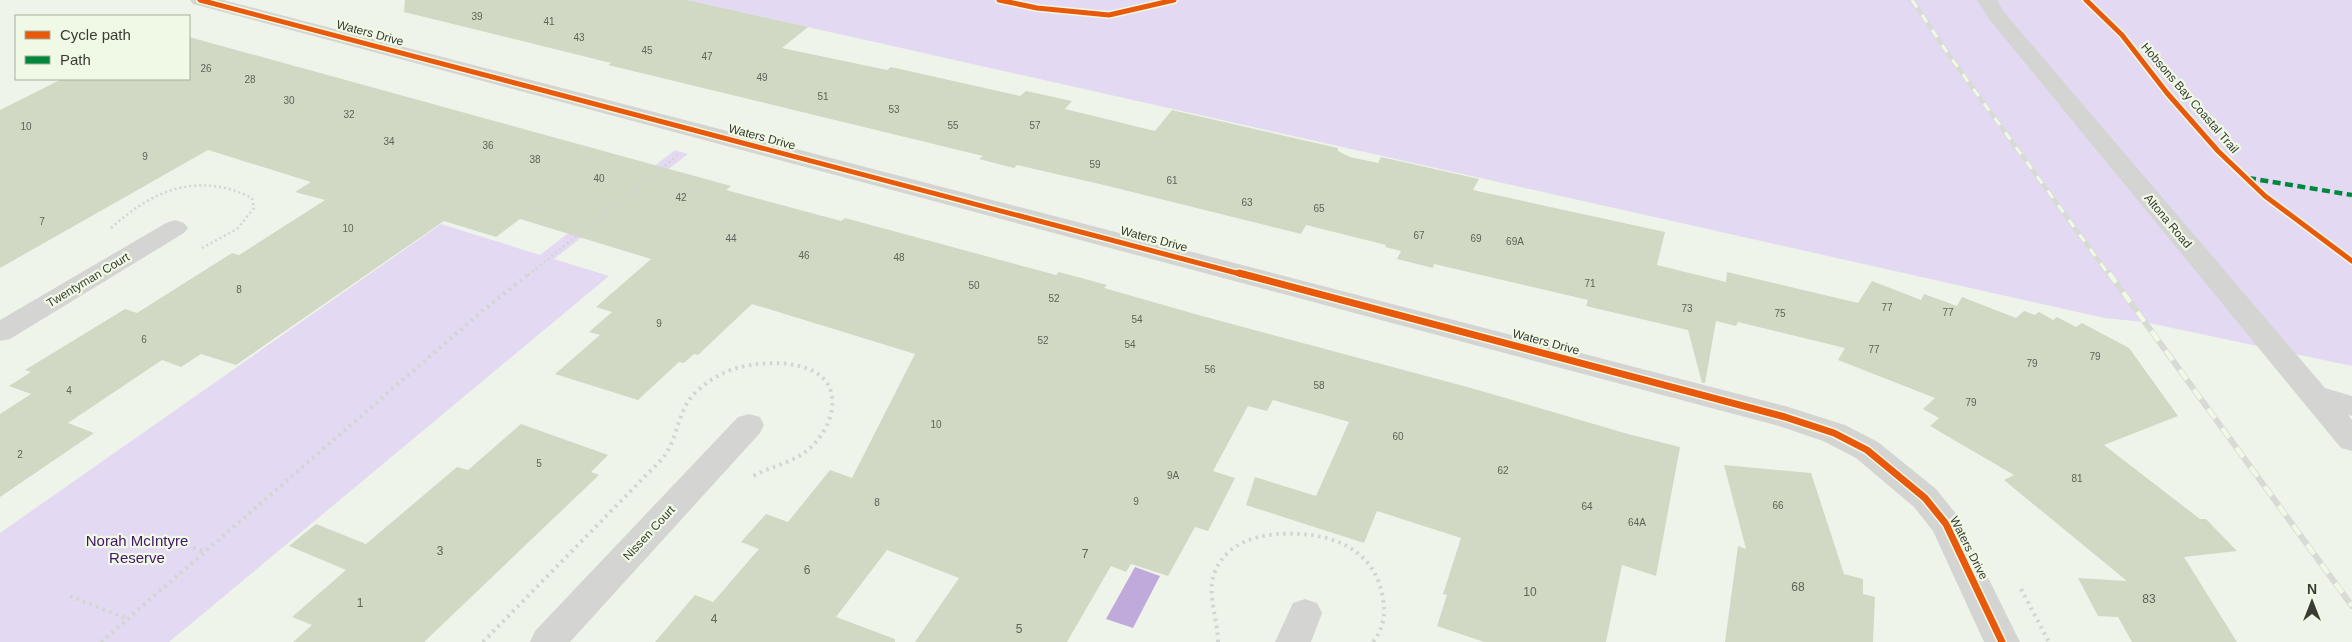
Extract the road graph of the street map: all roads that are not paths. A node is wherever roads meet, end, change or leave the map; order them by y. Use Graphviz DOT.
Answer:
graph roads {
  1 [pos="200,0"];
  2 [pos="1988,0"];
  3 [pos="175,228"];
  4 [pos="0,332"];
  5 [pos="2313,395"];
  6 [pos="2352,406"];
  7 [pos="749,425"];
  8 [pos="2352,440"];
  9 [pos="548,642"];
  10 [pos="2002,642"];
  1 -- 10 [label="street, Waters Drive"];
  2 -- 5 [label="street, Altona Road"];
  3 -- 4 [label="street, Twentyman Court"];
  5 -- 6 [label="street"];
  5 -- 8 [label="street, Altona Road"];
  7 -- 9 [label="street, Nissen Court"];
}
